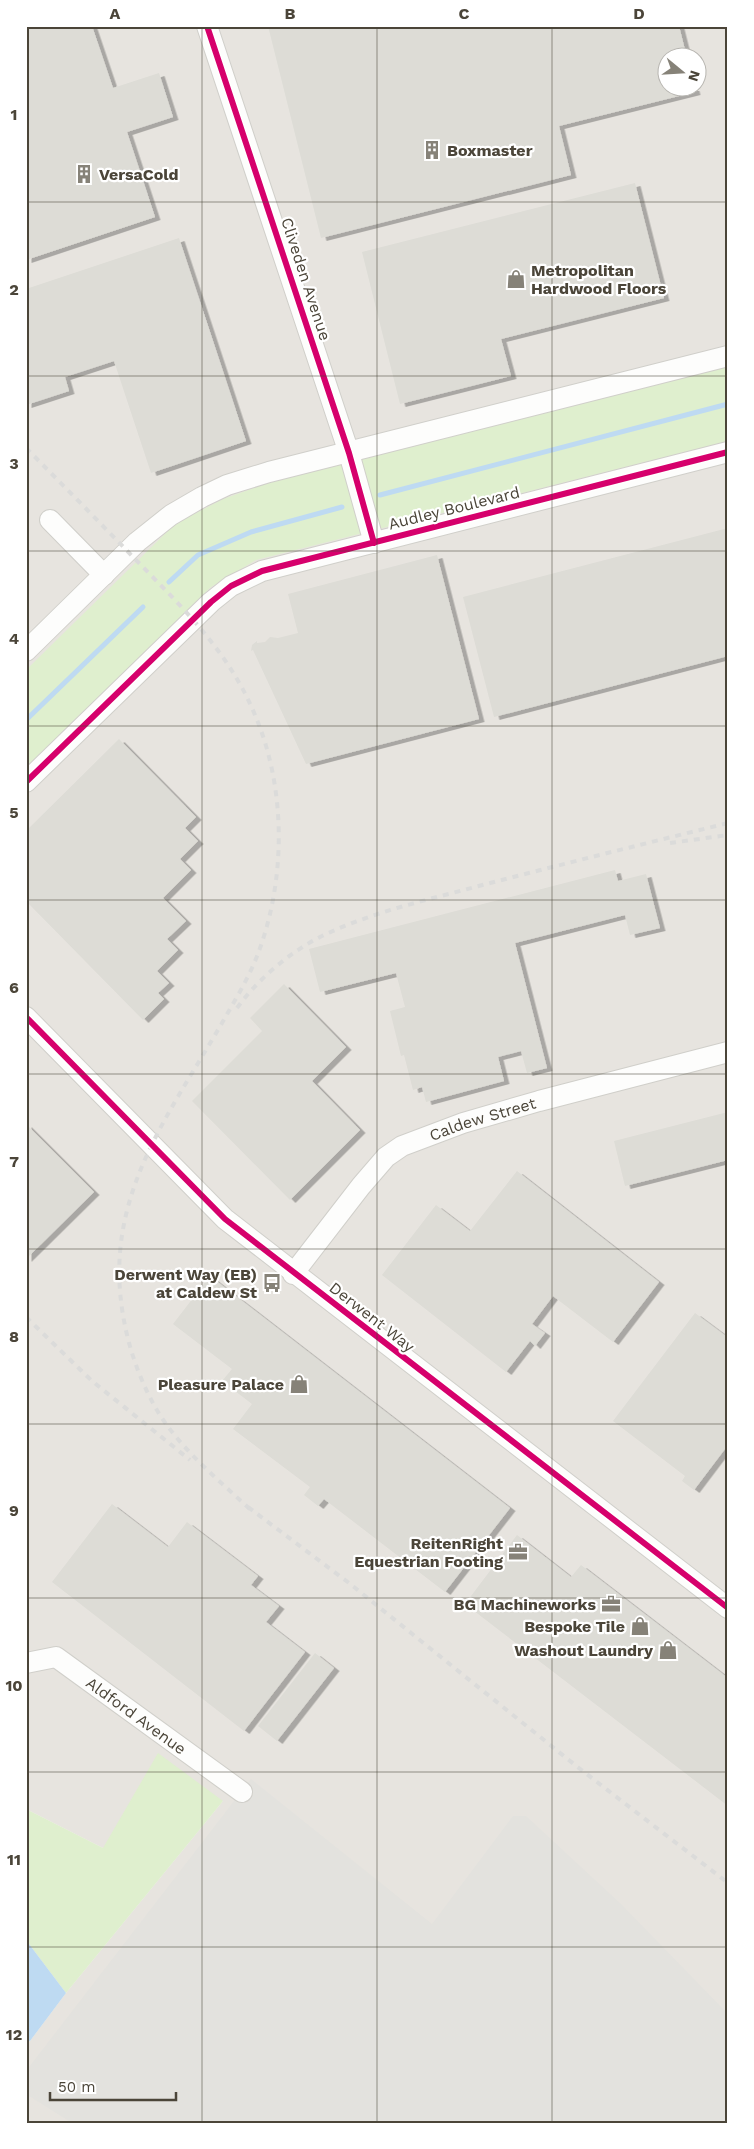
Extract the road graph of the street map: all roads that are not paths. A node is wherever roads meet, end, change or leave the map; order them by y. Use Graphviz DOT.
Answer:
graph roads {
  1 [pos="207,26"];
  2 [pos="728,356"];
  3 [pos="728,452"];
  4 [pos="349,453"];
  5 [pos="50,520"];
  6 [pos="374,542"];
  7 [pos="104,575"];
  8 [pos="26,651"];
  9 [pos="26,782"];
  10 [pos="26,1017"];
  11 [pos="728,1052"];
  12 [pos="293,1274"];
  13 [pos="728,1608"];
  14 [pos="26,1663"];
  15 [pos="242,1792"];
  1 -- 4 [label="street, Cliveden Avenue"];
  2 -- 4 [label="street"];
  3 -- 6 [label="street, Audley Boulevard"];
  4 -- 6 [label="street, Cliveden Avenue"];
  4 -- 7 [label="street"];
  5 -- 7 [label="street"];
  6 -- 9 [label="street, Audley Boulevard"];
  7 -- 8 [label="street"];
  10 -- 12 [label="street, Derwent Way"];
  11 -- 12 [label="street, Caldew Street"];
  12 -- 13 [label="street, Derwent Way"];
  14 -- 15 [label="street, Aldford Avenue"];
}
